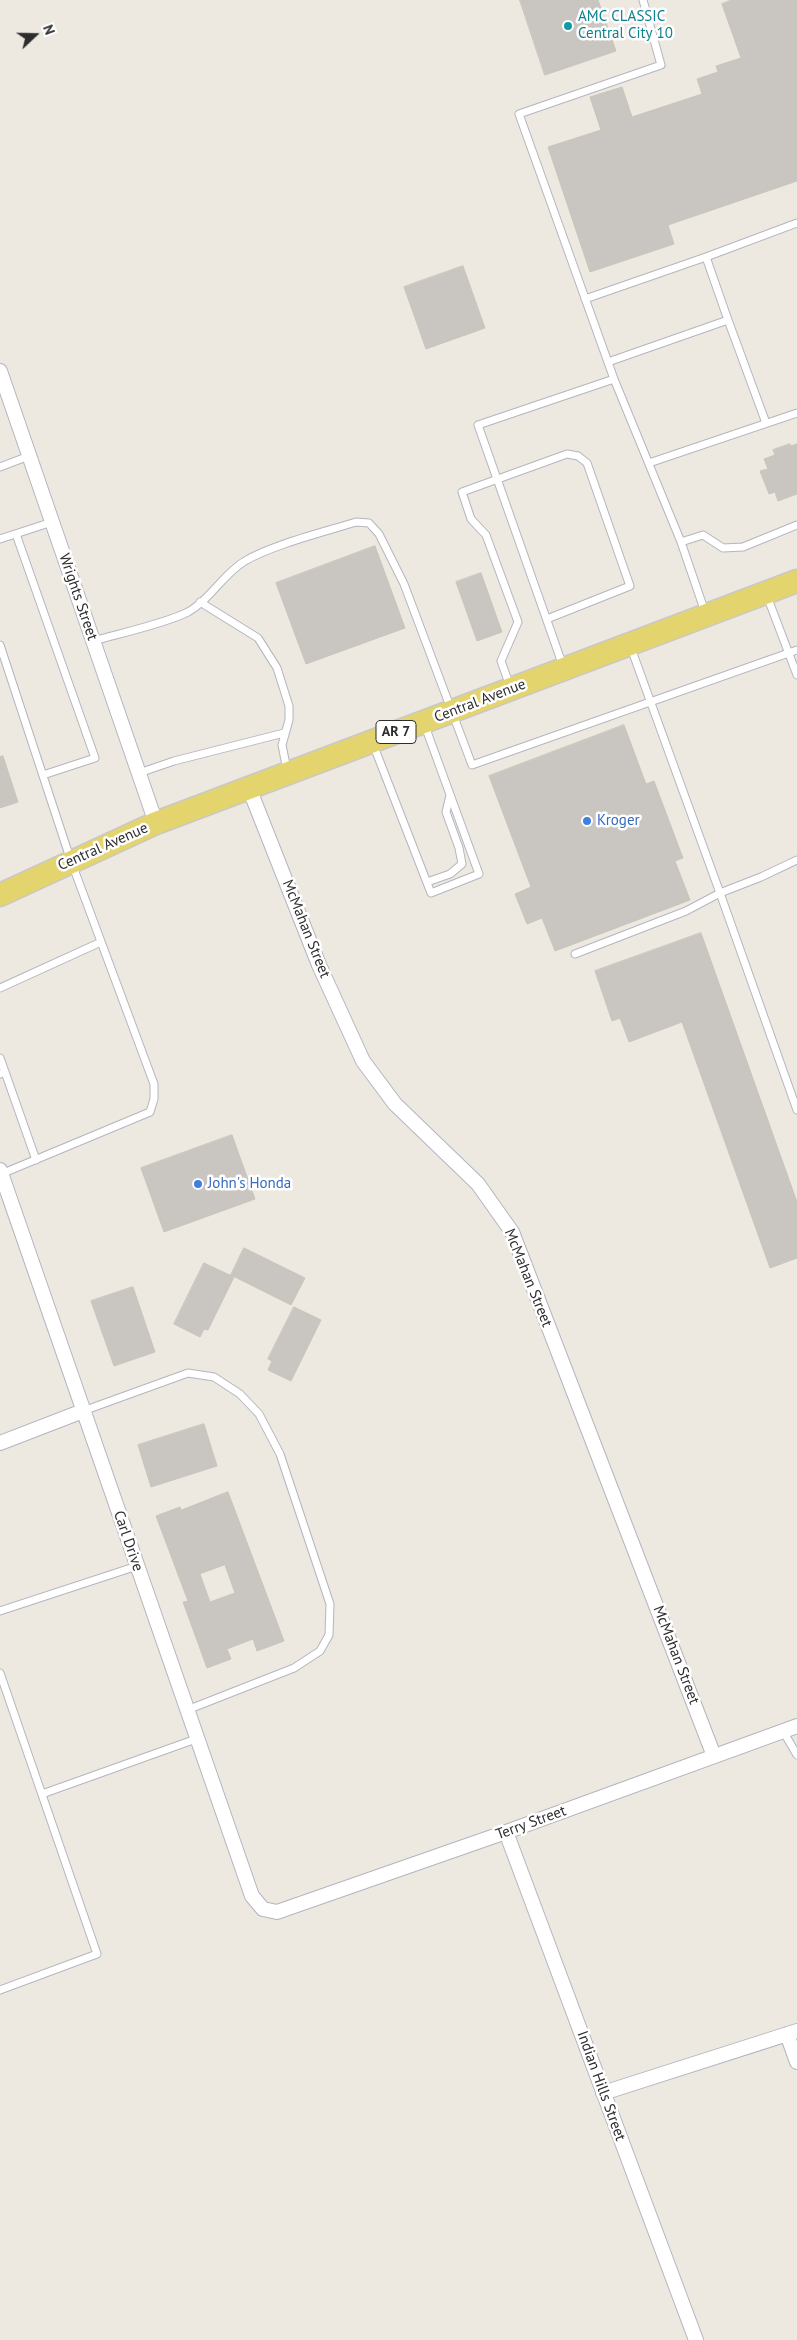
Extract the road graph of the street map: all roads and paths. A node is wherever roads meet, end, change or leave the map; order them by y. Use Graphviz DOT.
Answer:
graph roads {
  1 [pos="642,0"];
  2 [pos="797,223"];
  3 [pos="706,257"];
  4 [pos="585,299"];
  5 [pos="728,320"];
  6 [pos="608,362"];
  7 [pos="0,371"];
  8 [pos="614,379"];
  9 [pos="797,412"];
  10 [pos="766,423"];
  11 [pos="30,456"];
  12 [pos="650,463"];
  13 [pos="0,468"];
  14 [pos="498,479"];
  15 [pos="52,522"];
  16 [pos="797,525"];
  17 [pos="16,534"];
  18 [pos="0,539"];
  19 [pos="681,542"];
  20 [pos="797,581"];
  21 [pos="766,593"];
  22 [pos="200,602"];
  23 [pos="706,616"];
  24 [pos="547,619"];
  25 [pos="93,641"];
  26 [pos="630,644"];
  27 [pos="0,645"];
  28 [pos="797,650"];
  29 [pos="789,653"];
  30 [pos="564,669"];
  31 [pos="797,675"];
  32 [pos="511,689"];
  33 [pos="651,701"];
  34 [pos="453,711"];
  35 [pos="424,722"];
  36 [pos="284,733"];
  37 [pos="372,741"];
  38 [pos="139,773"];
  39 [pos="288,773"];
  40 [pos="43,775"];
  41 [pos="249,788"];
  42 [pos="450,795"];
  43 [pos="156,823"];
  44 [pos="797,860"];
  45 [pos="71,861"];
  46 [pos="427,882"];
  47 [pos="720,893"];
  48 [pos="0,895"];
  49 [pos="101,942"];
  50 [pos="575,954"];
  51 [pos="0,988"];
  52 [pos="0,1058"];
  53 [pos="2,1073"];
  54 [pos="797,1110"];
  55 [pos="36,1160"];
  56 [pos="1,1172"];
  57 [pos="84,1411"];
  58 [pos="0,1443"];
  59 [pos="137,1566"];
  60 [pos="0,1611"];
  61 [pos="0,1673"];
  62 [pos="186,1711"];
  63 [pos="797,1726"];
  64 [pos="784,1731"];
  65 [pos="196,1739"];
  66 [pos="797,1755"];
  67 [pos="714,1756"];
  68 [pos="42,1794"];
  69 [pos="506,1832"];
  70 [pos="263,1909"];
  71 [pos="0,1990"];
  72 [pos="792,2033"];
  73 [pos="797,2062"];
  74 [pos="603,2093"];
  75 [pos="696,2340"];
  1 -- 4 [label="lane"];
  2 -- 3 [label="lane"];
  3 -- 4 [label="lane"];
  3 -- 5 [label="lane"];
  4 -- 6 [label="lane"];
  5 -- 6 [label="lane"];
  5 -- 10 [label="lane"];
  6 -- 8 [label="lane"];
  7 -- 11 [label="street, Wrights Street"];
  8 -- 12 [label="lane"];
  8 -- 14 [label="lane"];
  9 -- 10 [label="lane"];
  10 -- 12 [label="lane"];
  11 -- 13 [label="lane"];
  11 -- 15 [label="street, Wrights Street"];
  12 -- 19 [label="lane"];
  14 -- 24 [label="lane"];
  14 -- 24 [label="lane"];
  14 -- 32 [label="lane"];
  15 -- 17 [label="lane"];
  15 -- 25 [label="street, Wrights Street"];
  16 -- 19 [label="lane"];
  17 -- 18 [label="lane"];
  17 -- 40 [label="lane"];
  19 -- 23 [label="lane"];
  20 -- 21 [label="main road, Central Avenue / AR 7"];
  21 -- 23 [label="main road, Central Avenue / AR 7"];
  21 -- 29 [label="lane"];
  22 -- 25 [label="lane"];
  22 -- 34 [label="lane"];
  22 -- 36 [label="lane"];
  23 -- 26 [label="main road, Central Avenue / AR 7"];
  24 -- 30 [label="lane"];
  25 -- 38 [label="street, Wrights Street"];
  26 -- 30 [label="main road, Central Avenue / AR 7"];
  26 -- 33 [label="lane"];
  27 -- 40 [label="lane"];
  28 -- 29 [label="lane"];
  29 -- 31 [label="lane"];
  29 -- 33 [label="lane"];
  30 -- 32 [label="main road, Central Avenue / AR 7"];
  32 -- 34 [label="main road, Central Avenue / AR 7"];
  33 -- 34 [label="lane"];
  33 -- 47 [label="lane"];
  34 -- 35 [label="main road, Central Avenue / AR 7"];
  35 -- 37 [label="main road, Central Avenue / AR 7"];
  35 -- 42 [label="lane"];
  36 -- 38 [label="lane"];
  36 -- 39 [label="lane"];
  37 -- 39 [label="main road, Central Avenue / AR 7"];
  37 -- 46 [label="lane"];
  38 -- 43 [label="street, Wrights Street"];
  39 -- 41 [label="main road, Central Avenue / AR 7"];
  40 -- 45 [label="lane"];
  41 -- 43 [label="main road, Central Avenue / AR 7"];
  41 -- 67 [label="street, McMahan Street"];
  42 -- 46 [label="lane"];
  42 -- 46 [label="lane"];
  43 -- 45 [label="main road, Central Avenue / AR 7"];
  44 -- 47 [label="lane"];
  45 -- 48 [label="main road, Central Avenue / AR 7"];
  45 -- 49 [label="lane"];
  47 -- 50 [label="lane"];
  47 -- 54 [label="lane"];
  49 -- 51 [label="lane"];
  49 -- 55 [label="lane"];
  52 -- 53 [label="lane"];
  53 -- 55 [label="lane"];
  55 -- 56 [label="lane"];
  56 -- 57 [label="street, Carl Drive"];
  57 -- 58 [label="street"];
  57 -- 59 [label="street, Carl Drive"];
  57 -- 62 [label="lane"];
  59 -- 60 [label="lane"];
  59 -- 62 [label="street, Carl Drive"];
  61 -- 68 [label="lane"];
  62 -- 65 [label="street, Carl Drive"];
  63 -- 64 [label="street, Terry Street"];
  64 -- 66 [label="lane"];
  64 -- 67 [label="street, Terry Street"];
  65 -- 68 [label="lane"];
  65 -- 70 [label="street, Carl Drive"];
  67 -- 69 [label="street, Terry Street"];
  68 -- 71 [label="lane"];
  69 -- 70 [label="street, Terry Street"];
  69 -- 74 [label="street, Indian Hills Street"];
  72 -- 73 [label="street"];
  72 -- 74 [label="street"];
  74 -- 75 [label="street, Indian Hills Street"];
}
